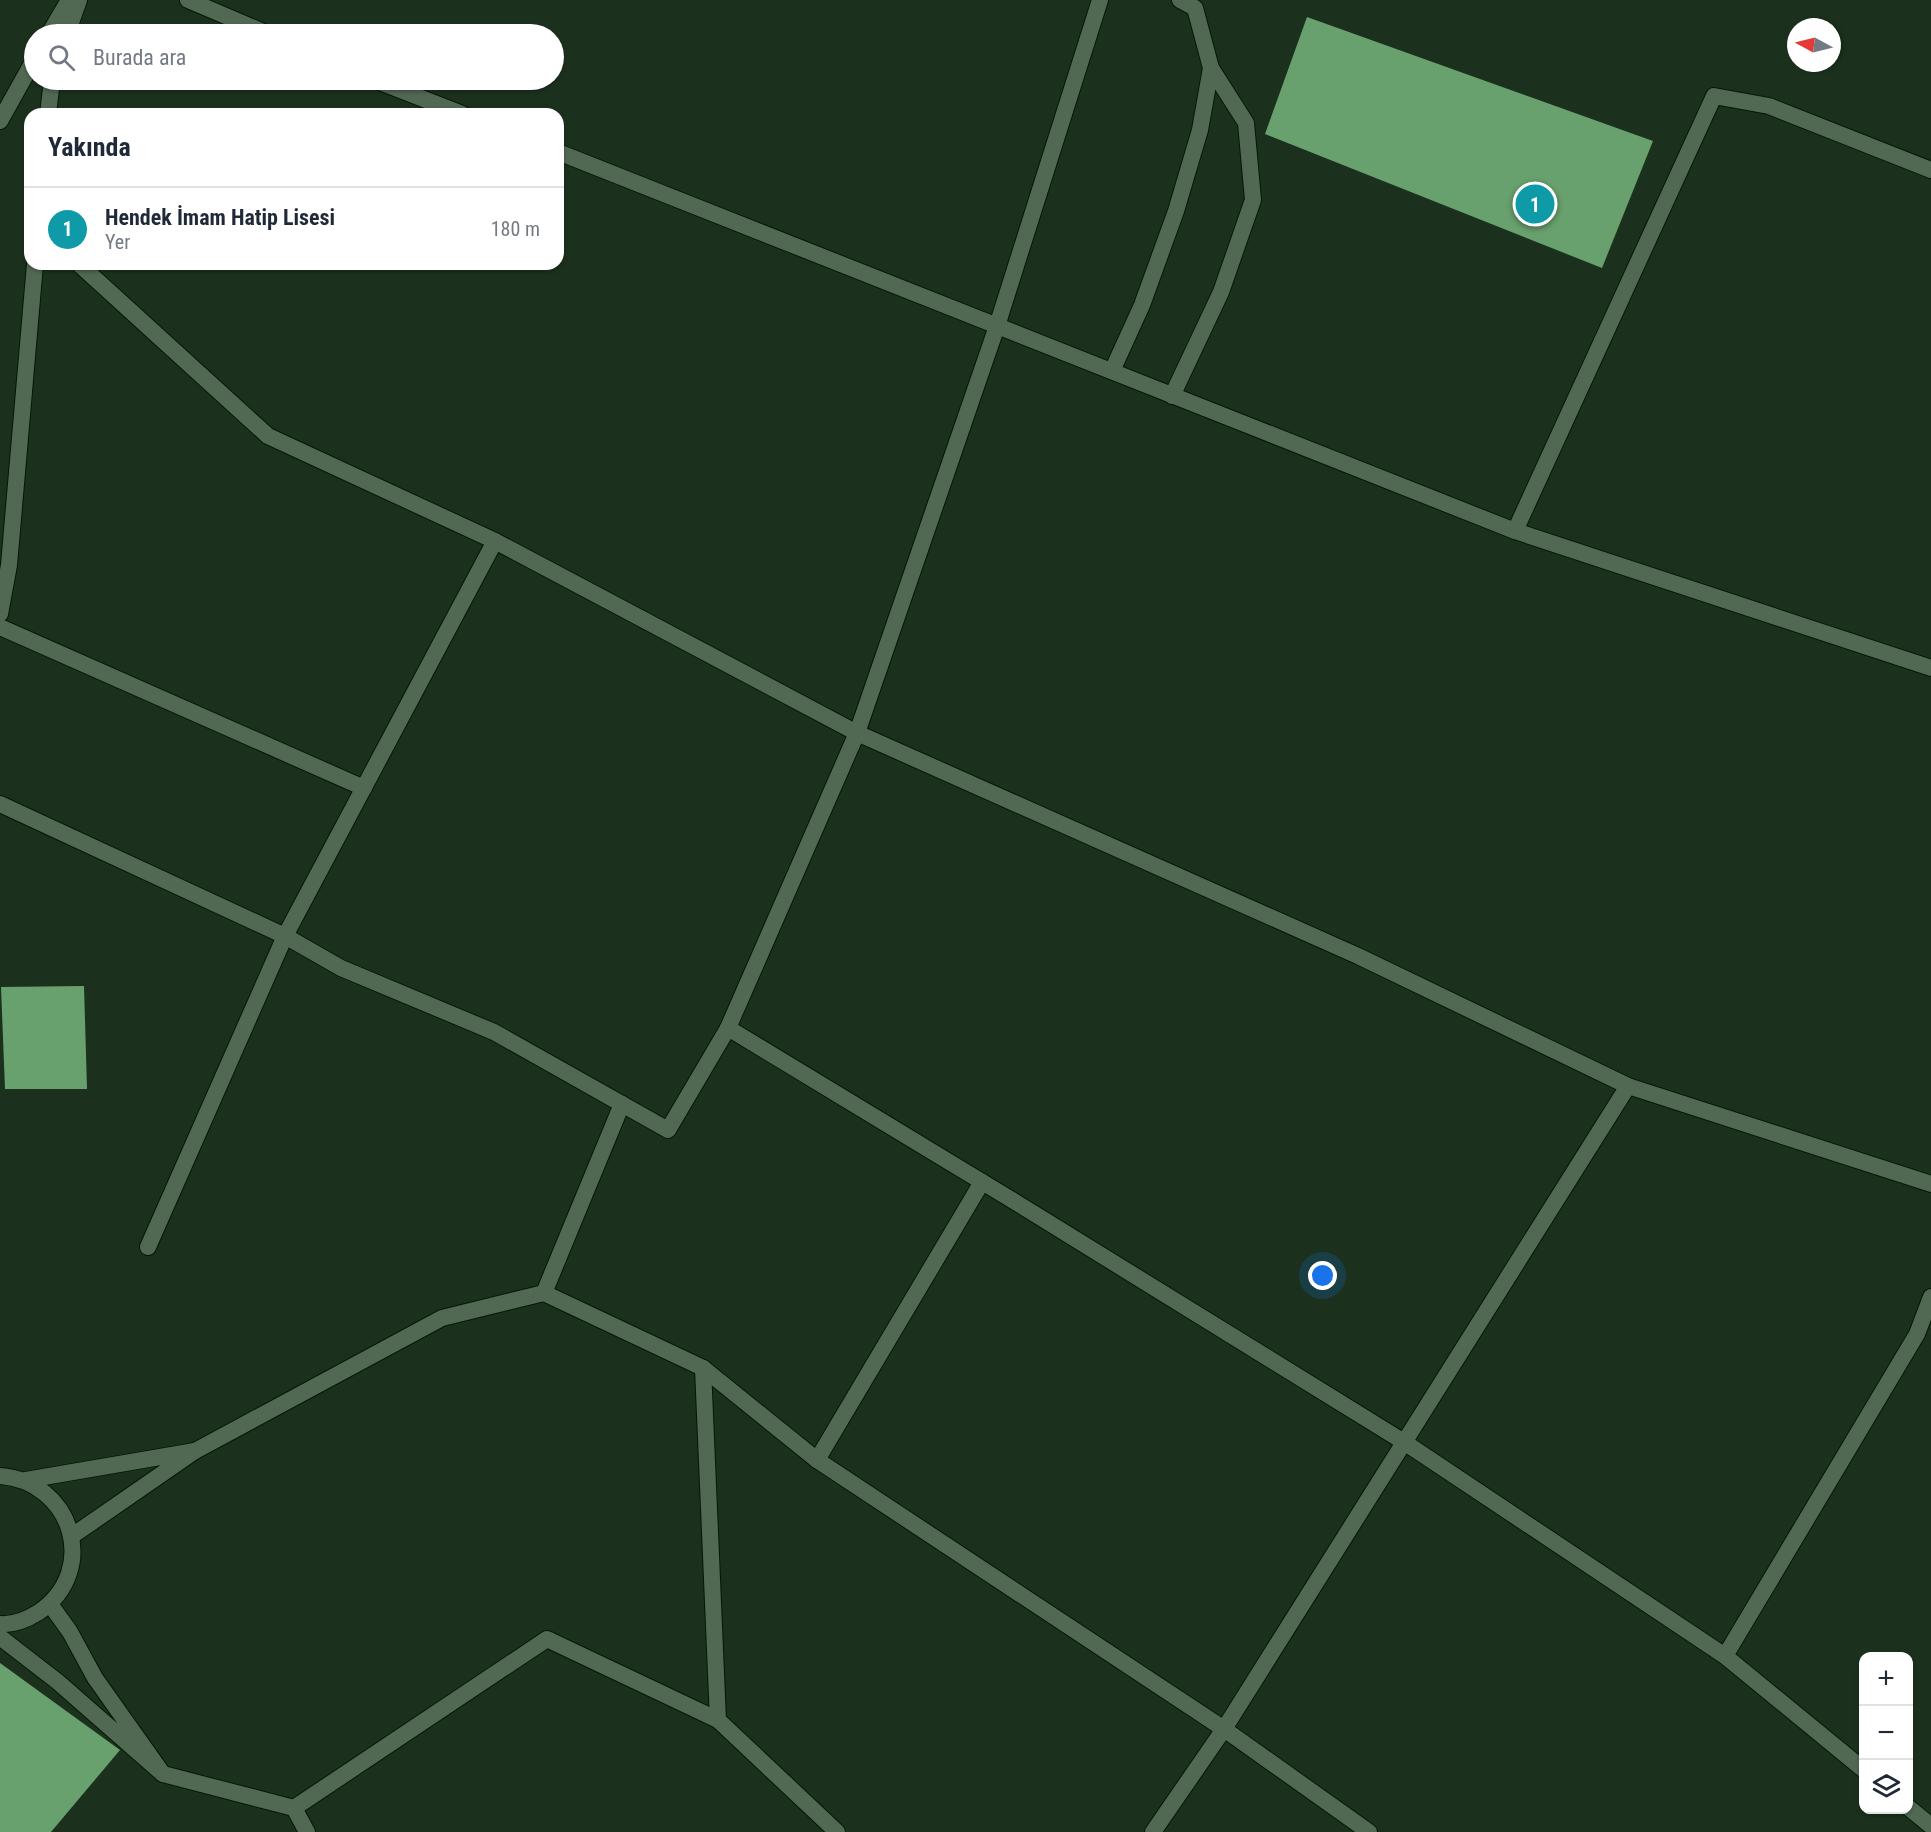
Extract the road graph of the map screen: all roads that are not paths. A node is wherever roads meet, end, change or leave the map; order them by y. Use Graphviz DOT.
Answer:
graph roads {
  1 [pos="69,0"];
  2 [pos="79,0"];
  3 [pos="188,0"];
  4 [pos="1100,0"];
  5 [pos="1180,0"];
  6 [pos="55,24"];
  7 [pos="71,24"];
  8 [pos="244,24"];
  9 [pos="1211,68"];
  10 [pos="24,78"];
  11 [pos="51,90"];
  12 [pos="401,90"];
  13 [pos="49,108"];
  14 [pos="447,108"];
  15 [pos="0,121"];
  16 [pos="564,154"];
  17 [pos="1931,170"];
  18 [pos="34,270"];
  19 [pos="86,270"];
  20 [pos="997,326"];
  21 [pos="1112,371"];
  22 [pos="1173,396"];
  23 [pos="1515,531"];
  24 [pos="495,541"];
  25 [pos="0,614"];
  26 [pos="0,627"];
  27 [pos="1931,668"];
  28 [pos="857,733"];
  29 [pos="364,788"];
  30 [pos="0,804"];
  31 [pos="285,936"];
  32 [pos="728,1028"];
  33 [pos="1628,1086"];
  34 [pos="622,1104"];
  35 [pos="982,1182"];
  36 [pos="1931,1184"];
  37 [pos="148,1247"];
  38 [pos="544,1293"];
  39 [pos="1931,1297"];
  40 [pos="704,1368"];
  41 [pos="1404,1442"];
  42 [pos="195,1451"];
  43 [pos="817,1460"];
  44 [pos="1,1474"];
  45 [pos="26,1480"];
  46 [pos="72,1536"];
  47 [pos="50,1604"];
  48 [pos="0,1624"];
  49 [pos="0,1637"];
  50 [pos="1725,1656"];
  51 [pos="718,1720"];
  52 [pos="1224,1730"];
  53 [pos="1859,1767"];
  54 [pos="163,1774"];
  55 [pos="294,1808"];
  56 [pos="1913,1811"];
  57 [pos="1931,1826"];
  58 [pos="307,1832"];
  59 [pos="837,1832"];
  60 [pos="1153,1832"];
  61 [pos="1369,1832"];
  1 -- 6 [label="street"];
  2 -- 7 [label="street"];
  3 -- 8 [label="street"];
  4 -- 20 [label="street"];
  5 -- 9 [label="street"];
  9 -- 21 [label="street"];
  9 -- 22 [label="street"];
  10 -- 15 [label="street"];
  11 -- 13 [label="street"];
  12 -- 14 [label="street"];
  16 -- 20 [label="street"];
  17 -- 23 [label="street"];
  18 -- 25 [label="street"];
  19 -- 24 [label="street"];
  20 -- 21 [label="street"];
  20 -- 28 [label="street"];
  21 -- 22 [label="street"];
  22 -- 23 [label="street"];
  23 -- 27 [label="street"];
  24 -- 28 [label="street"];
  24 -- 29 [label="street"];
  26 -- 29 [label="street"];
  28 -- 32 [label="street"];
  28 -- 33 [label="street"];
  29 -- 31 [label="street"];
  30 -- 31 [label="street"];
  31 -- 34 [label="street"];
  31 -- 37 [label="street"];
  32 -- 34 [label="street"];
  32 -- 35 [label="street"];
  33 -- 36 [label="street"];
  33 -- 41 [label="street"];
  34 -- 38 [label="street"];
  35 -- 41 [label="street"];
  35 -- 43 [label="street"];
  38 -- 40 [label="street"];
  38 -- 42 [label="street"];
  39 -- 50 [label="street"];
  40 -- 43 [label="street"];
  40 -- 51 [label="street"];
  41 -- 50 [label="street"];
  41 -- 52 [label="street"];
  42 -- 45 [label="street"];
  42 -- 46 [label="street"];
  43 -- 52 [label="street"];
  44 -- 45 [label="street"];
  45 -- 46 [label="street"];
  46 -- 47 [label="street"];
  47 -- 48 [label="street"];
  47 -- 54 [label="street"];
  49 -- 54 [label="street"];
  50 -- 53 [label="street"];
  51 -- 55 [label="street"];
  51 -- 59 [label="street"];
  52 -- 60 [label="street"];
  52 -- 61 [label="street"];
  54 -- 55 [label="street"];
  55 -- 58 [label="street"];
  56 -- 57 [label="street"];
}
